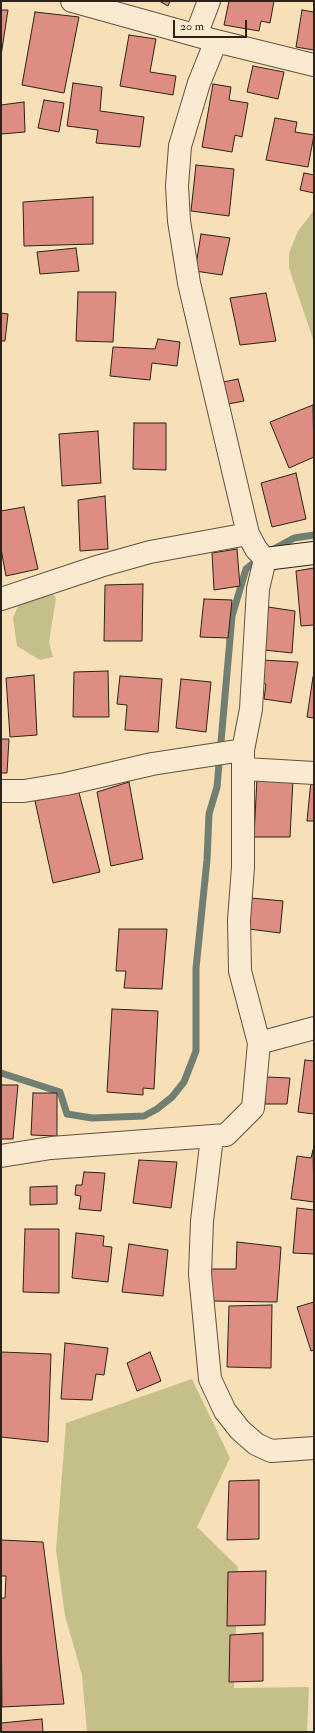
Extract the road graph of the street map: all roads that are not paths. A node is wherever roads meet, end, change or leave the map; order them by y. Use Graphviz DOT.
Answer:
graph roads {
  1 [pos="72,1"];
  2 [pos="209,1"];
  3 [pos="196,35"];
  4 [pos="216,41"];
  5 [pos="314,64"];
  6 [pos="259,550"];
  7 [pos="314,553"];
  8 [pos="1,599"];
  9 [pos="244,760"];
  10 [pos="314,773"];
  11 [pos="1,791"];
  12 [pos="314,1028"];
  13 [pos="259,1043"];
  14 [pos="212,1137"];
  15 [pos="1,1156"];
  16 [pos="314,1448"];
  1 -- 3 [label="street"];
  2 -- 3 [label="street"];
  3 -- 4 [label="street"];
  4 -- 5 [label="street"];
  4 -- 6 [label="street"];
  6 -- 7 [label="street"];
  6 -- 8 [label="street"];
  6 -- 9 [label="street"];
  9 -- 10 [label="street"];
  9 -- 11 [label="street"];
  9 -- 13 [label="street"];
  12 -- 13 [label="street"];
  13 -- 14 [label="street"];
  14 -- 15 [label="street"];
  14 -- 16 [label="street"];
}
